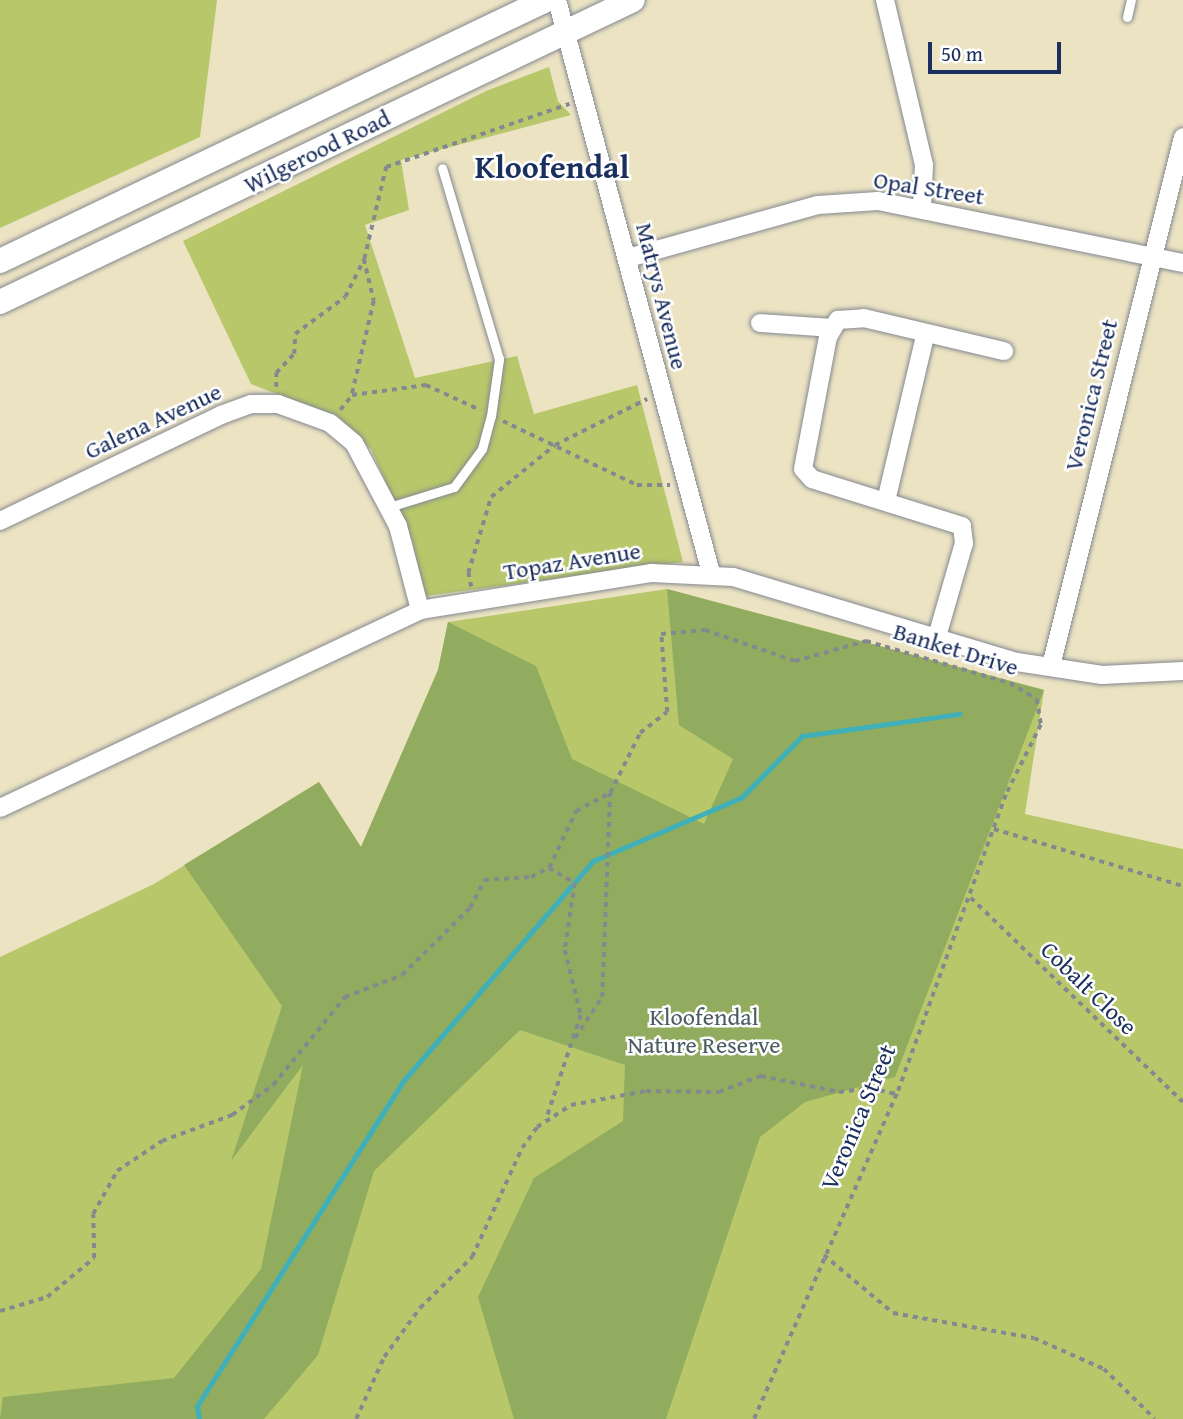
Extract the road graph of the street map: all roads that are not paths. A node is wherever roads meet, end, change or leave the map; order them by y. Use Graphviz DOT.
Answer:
graph roads {
  1 [pos="546,0"];
  2 [pos="557,0"];
  3 [pos="633,0"];
  4 [pos="885,0"];
  5 [pos="1131,0"];
  6 [pos="1127,17"];
  7 [pos="565,32"];
  8 [pos="1183,137"];
  9 [pos="442,168"];
  10 [pos="922,206"];
  11 [pos="1150,256"];
  12 [pos="628,258"];
  13 [pos="0,261"];
  14 [pos="1183,263"];
  15 [pos="0,302"];
  16 [pos="761,323"];
  17 [pos="831,328"];
  18 [pos="925,336"];
  19 [pos="1004,351"];
  20 [pos="886,500"];
  21 [pos="389,507"];
  22 [pos="0,521"];
  23 [pos="711,573"];
  24 [pos="420,610"];
  25 [pos="936,640"];
  26 [pos="1051,666"];
  27 [pos="1183,671"];
  28 [pos="0,808"];
  1 -- 13 [label="street, Wilgerood Road"];
  2 -- 7 [label="street, Matrys Avenue"];
  3 -- 7 [label="street, Wilgerood Road"];
  4 -- 10 [label="street"];
  5 -- 6 [label="lane"];
  7 -- 12 [label="street, Matrys Avenue"];
  7 -- 15 [label="street, Wilgerood Road"];
  8 -- 11 [label="street, Veronica Street"];
  9 -- 21 [label="lane"];
  10 -- 11 [label="street, Opal Street"];
  10 -- 12 [label="street, Opal Street"];
  11 -- 14 [label="street, Opal Street"];
  11 -- 26 [label="street, Veronica Street"];
  12 -- 23 [label="street, Matrys Avenue"];
  16 -- 17 [label="street"];
  17 -- 18 [label="street"];
  17 -- 20 [label="street"];
  18 -- 19 [label="street"];
  18 -- 20 [label="street"];
  20 -- 25 [label="street"];
  21 -- 22 [label="street, Galena Avenue"];
  21 -- 24 [label="street, Galena Avenue"];
  23 -- 24 [label="street, Topaz Avenue"];
  23 -- 25 [label="street, Topaz Avenue"];
  24 -- 28 [label="street, Topaz Avenue"];
  25 -- 26 [label="street, Topaz Avenue"];
  26 -- 27 [label="street, Topaz Avenue"];
}
